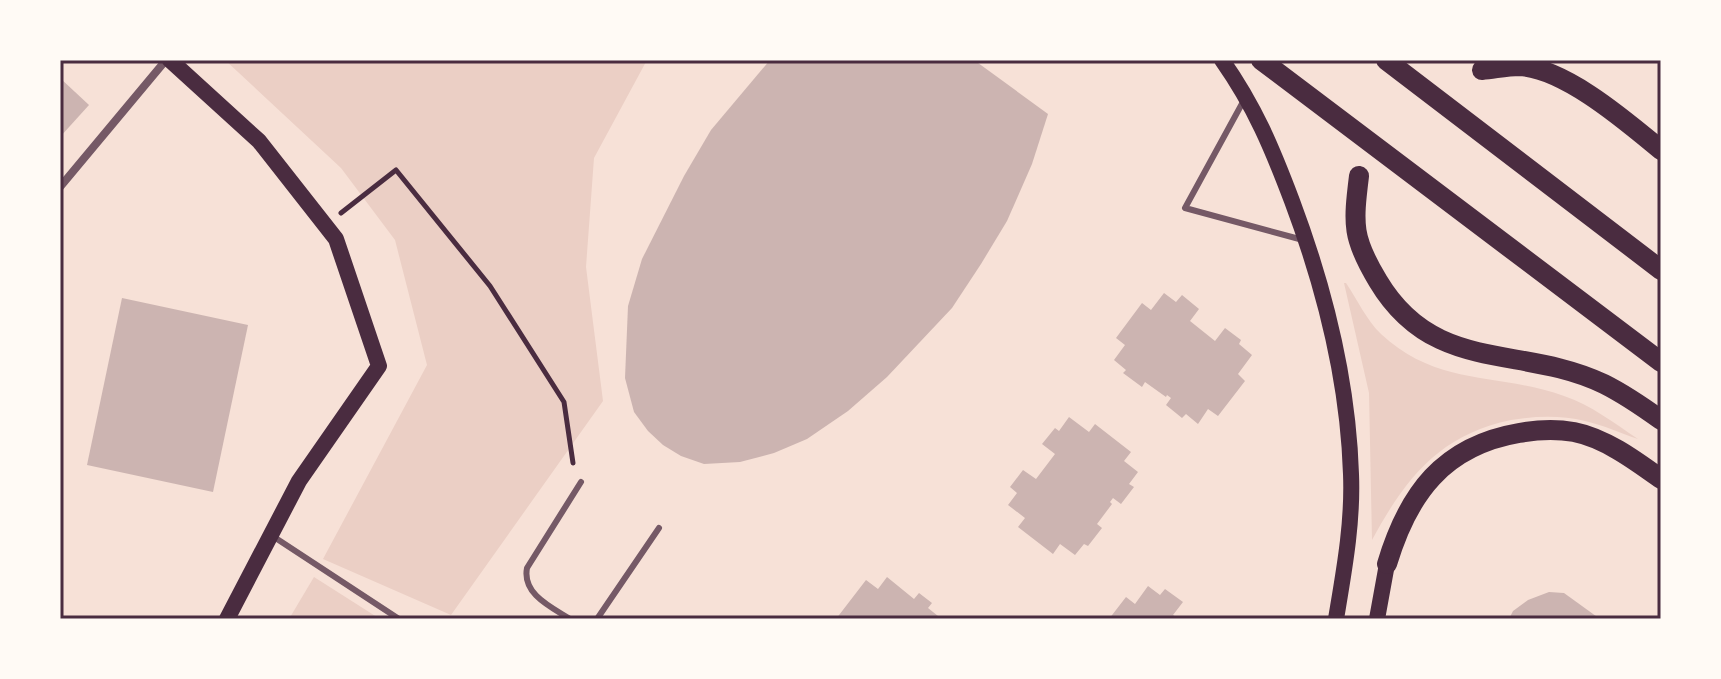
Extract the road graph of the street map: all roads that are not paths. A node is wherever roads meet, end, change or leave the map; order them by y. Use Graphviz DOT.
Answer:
graph roads {
  1 [pos="168,60"];
  2 [pos="1222,60"];
  3 [pos="1261,60"];
  4 [pos="1386,60"];
  5 [pos="1482,70"];
  6 [pos="1247,96"];
  7 [pos="1661,150"];
  8 [pos="1359,176"];
  9 [pos="60,187"];
  10 [pos="1306,241"];
  11 [pos="1661,270"];
  12 [pos="1661,362"];
  13 [pos="1661,420"];
  14 [pos="1661,479"];
  15 [pos="581,482"];
  16 [pos="659,528"];
  17 [pos="271,535"];
  18 [pos="1387,564"];
  19 [pos="227,619"];
  20 [pos="399,619"];
  21 [pos="570,619"];
  22 [pos="597,619"];
  23 [pos="1336,619"];
  24 [pos="1377,619"];
  1 -- 9 [label="street"];
  1 -- 17 [label="main road"];
  2 -- 6 [label="main road"];
  3 -- 12 [label="main road"];
  4 -- 11 [label="main road"];
  5 -- 7 [label="main road"];
  6 -- 10 [label="main road"];
  6 -- 10 [label="lane"];
  8 -- 13 [label="main road"];
  10 -- 23 [label="main road"];
  14 -- 18 [label="main road"];
  15 -- 21 [label="lane"];
  16 -- 22 [label="lane"];
  17 -- 19 [label="main road"];
  17 -- 20 [label="lane"];
  18 -- 24 [label="main road"];
}
